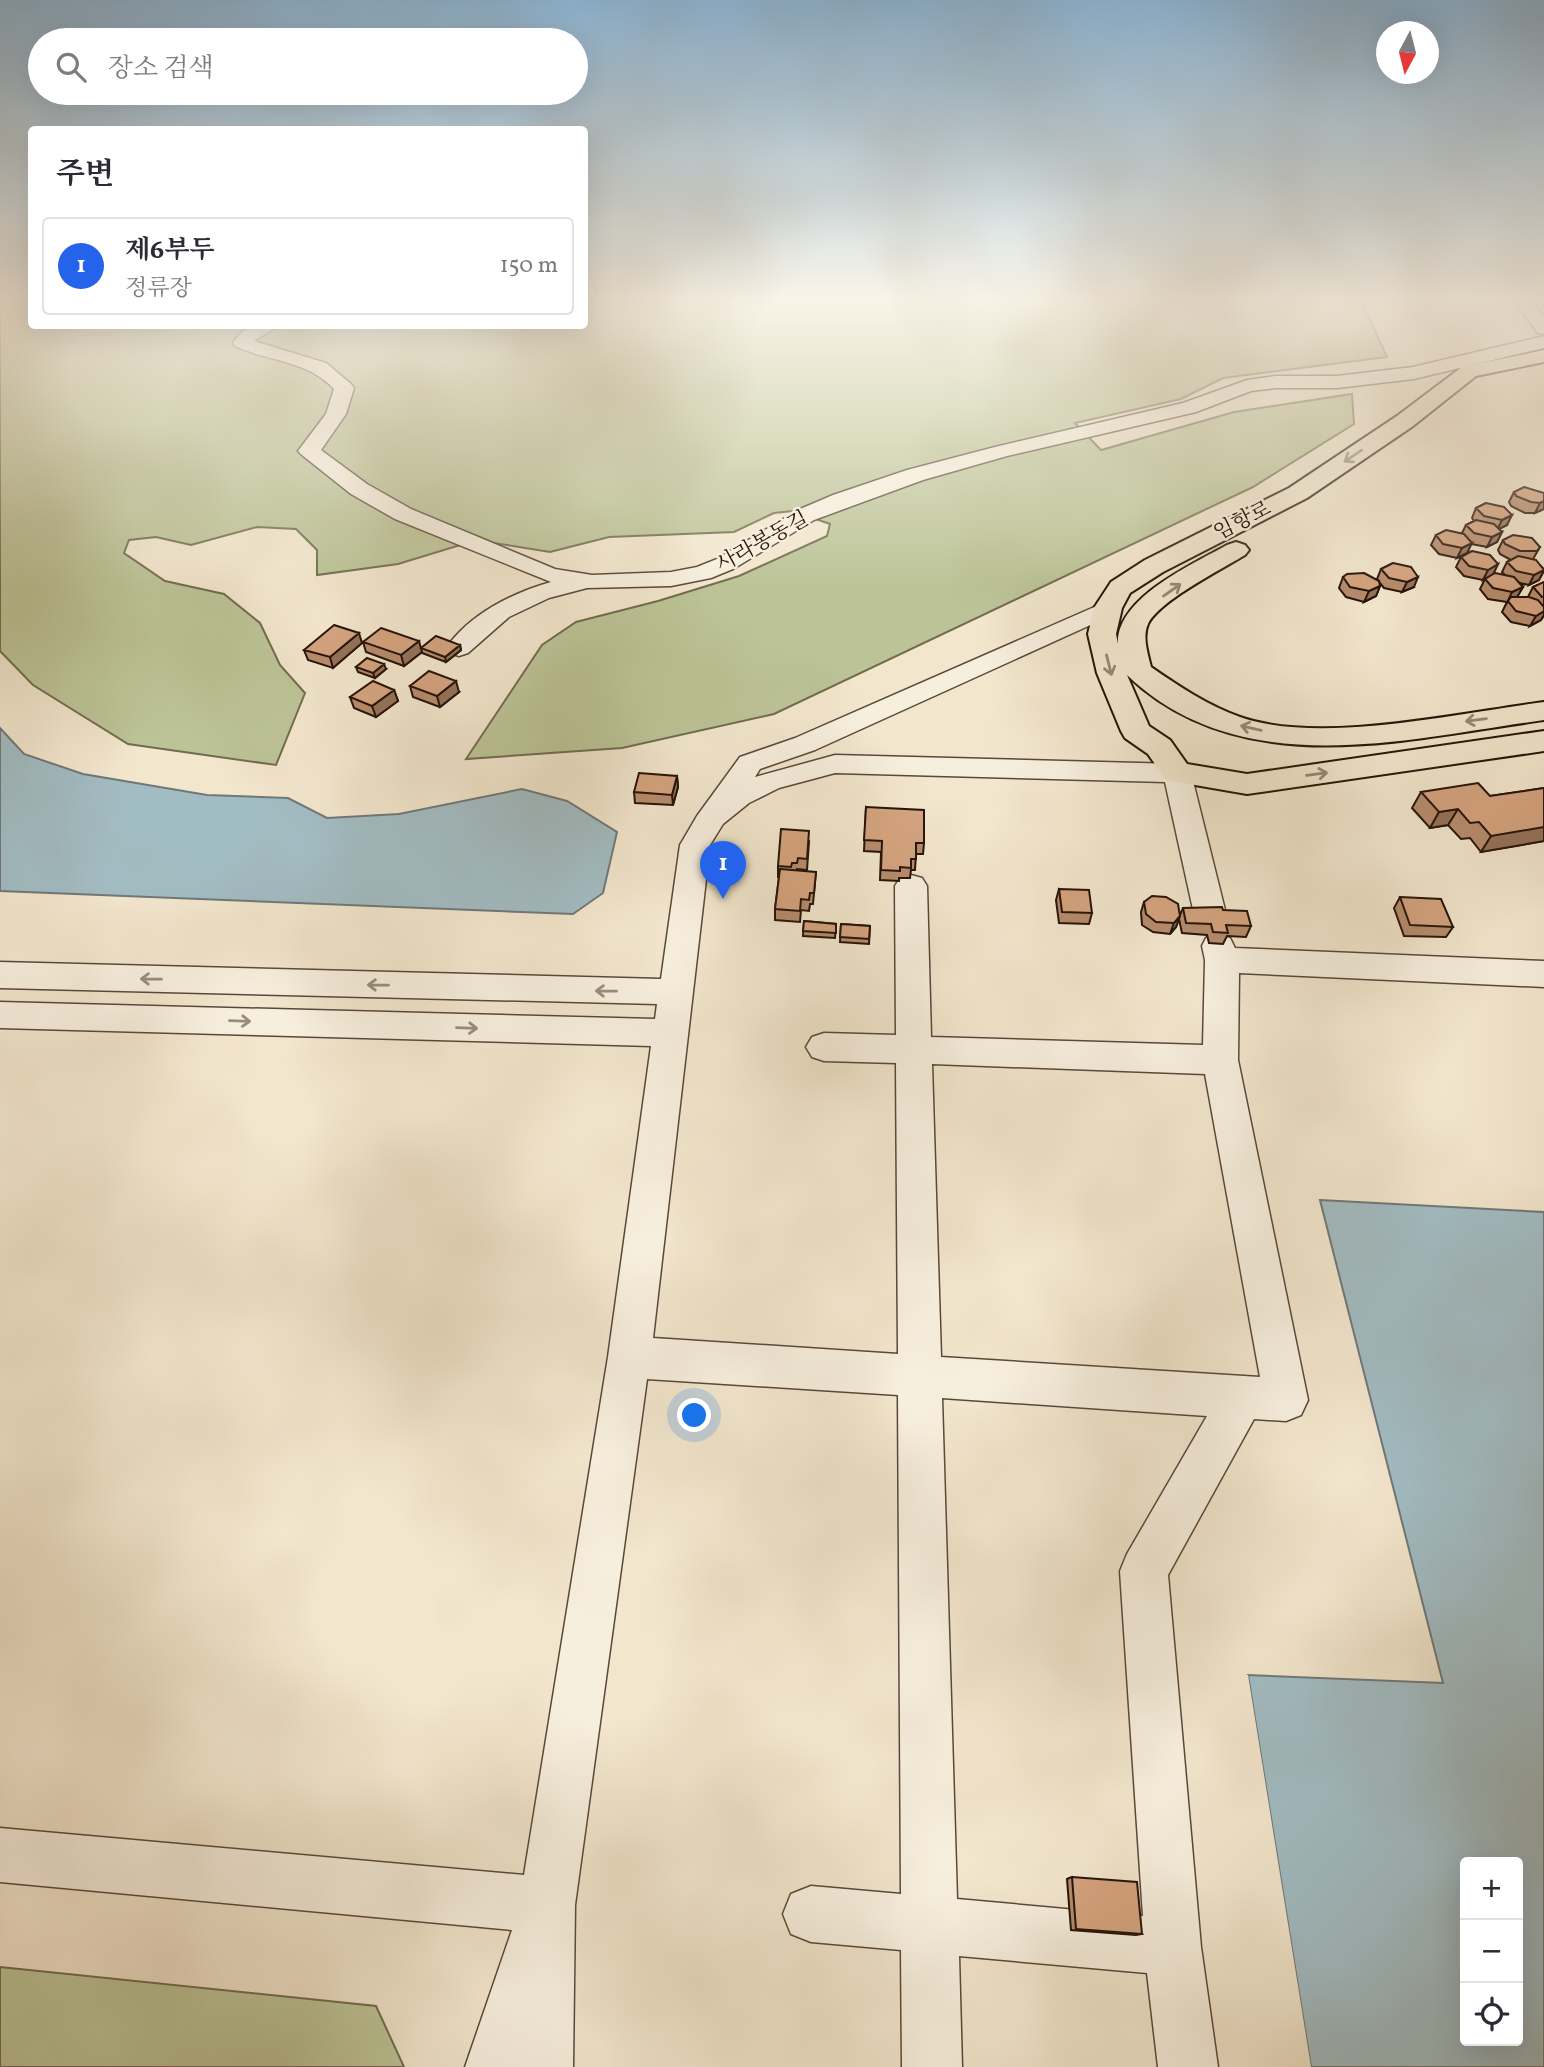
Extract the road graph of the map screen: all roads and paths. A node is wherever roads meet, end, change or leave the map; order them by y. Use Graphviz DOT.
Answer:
graph roads {
  1 [pos="344,394"];
  2 [pos="1225,394"];
  3 [pos="1439,394"];
  4 [pos="1475,394"];
  5 [pos="1399,455"];
  6 [pos="1370,475"];
  7 [pos="592,582"];
  8 [pos="1108,608"];
  9 [pos="459,648"];
  10 [pos="1138,671"];
  11 [pos="1544,711"];
  12 [pos="1338,738"];
  13 [pos="1544,741"];
  14 [pos="1168,760"];
  15 [pos="711,818"];
  16 [pos="911,886"];
  17 [pos="1216,940"];
  18 [pos="1544,974"];
  19 [pos="0,975"];
  20 [pos="674,992"];
  21 [pos="0,1015"];
  22 [pos="48,1016"];
  23 [pos="0,1028"];
  24 [pos="669,1033"];
  25 [pos="824,1047"];
  26 [pos="914,1050"];
  27 [pos="1220,1060"];
  28 [pos="629,1357"];
  29 [pos="920,1376"];
  30 [pos="1241,1397"];
  31 [pos="0,1855"];
  32 [pos="547,1905"];
  33 [pos="811,1914"];
  34 [pos="930,1926"];
  35 [pos="1173,1947"];
  36 [pos="495,2067"];
  37 [pos="543,2067"];
  38 [pos="932,2067"];
  39 [pos="1188,2067"];
  1 -- 7 [label="street, 사라봉동길"];
  2 -- 7 [label="street, 사라봉동길"];
  3 -- 8 [label="main road, 임항로, one-way"];
  4 -- 5 [label="main road, 임항로"];
  10 -- 6 [label="main road, 임항로, one-way"];
  7 -- 9 [label="street"];
  8 -- 14 [label="main road, one-way"];
  8 -- 15 [label="street"];
  12 -- 10 [label="main road, one-way"];
  10 -- 14 [label="main road, 임항로"];
  11 -- 12 [label="main road, one-way"];
  12 -- 14 [label="main road"];
  14 -- 13 [label="main road, one-way"];
  14 -- 15 [label="street"];
  14 -- 17 [label="street"];
  15 -- 20 [label="street"];
  16 -- 26 [label="street"];
  17 -- 18 [label="street"];
  17 -- 27 [label="street"];
  20 -- 19 [label="street, one-way"];
  20 -- 24 [label="street"];
  21 -- 22 [label="street"];
  22 -- 23 [label="street"];
  22 -- 24 [label="street, one-way"];
  24 -- 28 [label="street"];
  25 -- 26 [label="street"];
  26 -- 27 [label="street"];
  26 -- 29 [label="street"];
  27 -- 30 [label="street"];
  28 -- 29 [label="street"];
  28 -- 32 [label="street"];
  29 -- 30 [label="street"];
  29 -- 34 [label="street"];
  30 -- 35 [label="street"];
  31 -- 32 [label="street"];
  32 -- 36 [label="street"];
  32 -- 37 [label="street"];
  33 -- 34 [label="street"];
  34 -- 35 [label="street"];
  34 -- 38 [label="street"];
  35 -- 39 [label="street"];
}
